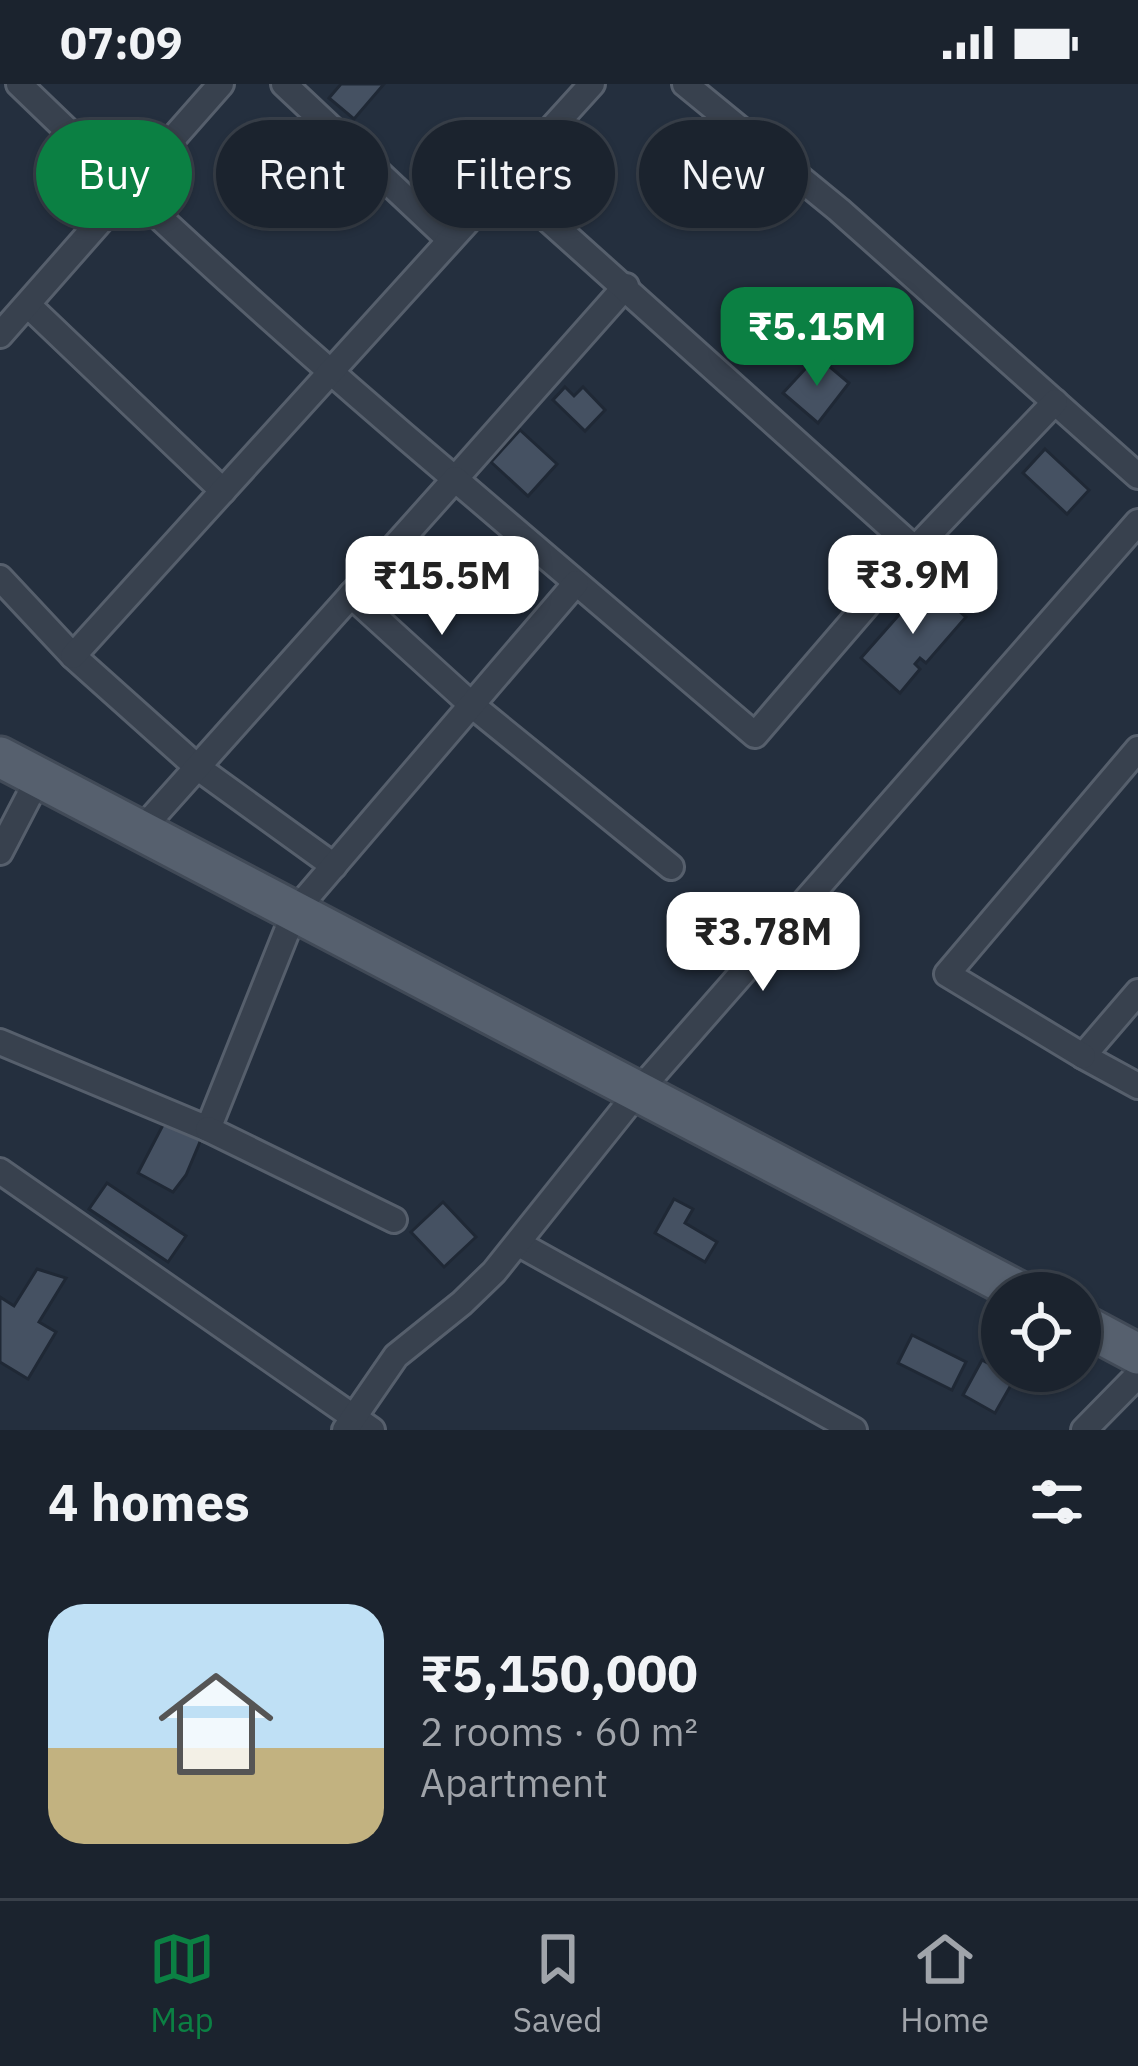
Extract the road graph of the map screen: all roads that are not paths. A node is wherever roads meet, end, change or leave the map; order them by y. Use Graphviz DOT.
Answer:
graph roads {
  1 [pos="19,84"];
  2 [pos="221,84"];
  3 [pos="284,84"];
  4 [pos="592,84"];
  5 [pos="685,84"];
  6 [pos="56,120"];
  7 [pos="189,120"];
  8 [pos="559,120"];
  9 [pos="95,228"];
  10 [pos="170,228"];
  11 [pos="461,228"];
  12 [pos="559,228"];
  13 [pos="450,240"];
  14 [pos="626,286"];
  15 [pos="28,305"];
  16 [pos="0,335"];
  17 [pos="329,373"];
  18 [pos="1055,402"];
  19 [pos="1138,476"];
  20 [pos="454,479"];
  21 [pos="223,490"];
  22 [pos="1138,522"];
  23 [pos="915,549"];
  24 [pos="0,578"];
  25 [pos="576,583"];
  26 [pos="351,595"];
  27 [pos="73,656"];
  28 [pos="473,706"];
  29 [pos="1138,749"];
  30 [pos="0,757"];
  31 [pos="197,767"];
  32 [pos="39,777"];
  33 [pos="142,829"];
  34 [pos="0,852"];
  35 [pos="334,866"];
  36 [pos="670,867"];
  37 [pos="295,911"];
  38 [pos="1138,992"];
  39 [pos="0,1042"];
  40 [pos="1083,1056"];
  41 [pos="1138,1086"];
  42 [pos="638,1093"];
  43 [pos="208,1129"];
  44 [pos="0,1171"];
  45 [pos="394,1220"];
  46 [pos="519,1244"];
  47 [pos="982,1272"];
  48 [pos="1101,1335"];
  49 [pos="1138,1354"];
  50 [pos="1138,1375"];
  51 [pos="356,1426"];
  52 [pos="854,1430"];
  53 [pos="1084,1430"];
  1 -- 6 [label="street"];
  2 -- 7 [label="street"];
  3 -- 13 [label="street"];
  4 -- 8 [label="street"];
  5 -- 18 [label="street"];
  9 -- 15 [label="street"];
  10 -- 17 [label="street"];
  11 -- 13 [label="street"];
  12 -- 14 [label="street"];
  13 -- 17 [label="street"];
  14 -- 20 [label="street"];
  14 -- 23 [label="street"];
  15 -- 16 [label="street"];
  15 -- 21 [label="street"];
  17 -- 20 [label="street"];
  17 -- 21 [label="street"];
  18 -- 19 [label="street"];
  18 -- 23 [label="street"];
  20 -- 25 [label="street"];
  20 -- 26 [label="street"];
  21 -- 27 [label="street"];
  22 -- 42 [label="street"];
  23 -- 25 [label="street"];
  24 -- 27 [label="street"];
  25 -- 28 [label="street"];
  26 -- 28 [label="street"];
  26 -- 31 [label="street"];
  27 -- 31 [label="street"];
  28 -- 35 [label="street"];
  28 -- 36 [label="street"];
  29 -- 40 [label="street"];
  30 -- 32 [label="main road"];
  31 -- 33 [label="street"];
  31 -- 35 [label="street"];
  32 -- 33 [label="main road"];
  32 -- 34 [label="street"];
  33 -- 37 [label="main road"];
  35 -- 37 [label="street"];
  37 -- 42 [label="main road"];
  37 -- 43 [label="street"];
  38 -- 40 [label="street"];
  39 -- 43 [label="street"];
  40 -- 41 [label="street"];
  42 -- 46 [label="street"];
  42 -- 47 [label="main road"];
  43 -- 45 [label="street"];
  44 -- 51 [label="street"];
  46 -- 51 [label="street"];
  46 -- 52 [label="street"];
  48 -- 49 [label="main road"];
  50 -- 53 [label="street"];
}
